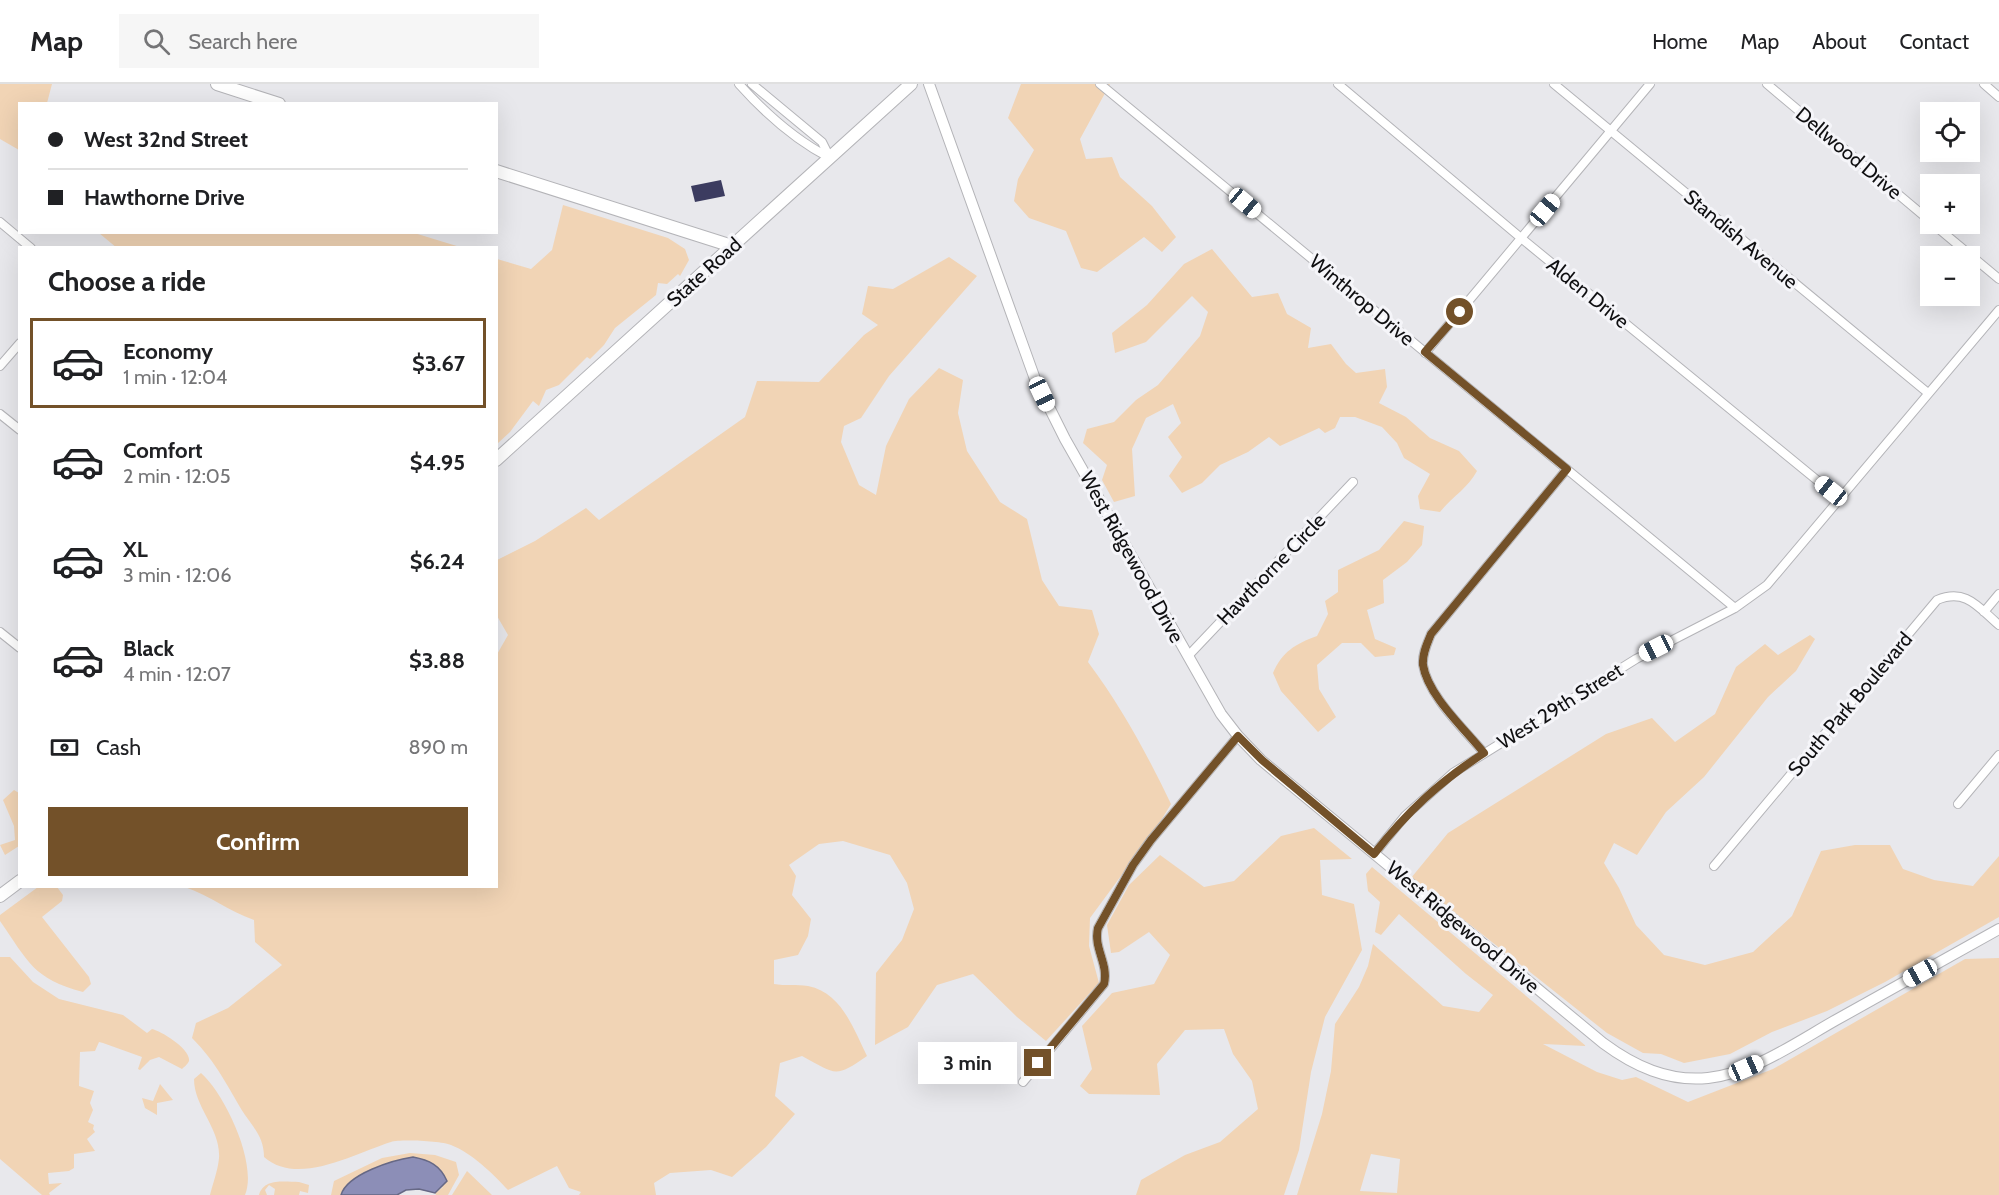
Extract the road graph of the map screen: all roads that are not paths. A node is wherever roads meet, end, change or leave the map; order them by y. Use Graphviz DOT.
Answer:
graph roads {
  1 [pos="217,84"];
  2 [pos="739,84"];
  3 [pos="752,84"];
  4 [pos="911,84"];
  5 [pos="929,84"];
  6 [pos="1100,84"];
  7 [pos="1338,84"];
  8 [pos="1554,84"];
  9 [pos="1650,84"];
  10 [pos="1767,84"];
  11 [pos="1984,84"];
  12 [pos="1999,97"];
  13 [pos="273,102"];
  14 [pos="1611,132"];
  15 [pos="830,158"];
  16 [pos="498,172"];
  17 [pos="1920,212"];
  18 [pos="0,222"];
  19 [pos="1946,234"];
  20 [pos="1521,238"];
  21 [pos="29,246"];
  22 [pos="732,246"];
  23 [pos="1999,279"];
  24 [pos="1999,310"];
  25 [pos="18,345"];
  26 [pos="1425,352"];
  27 [pos="0,366"];
  28 [pos="1928,393"];
  29 [pos="0,414"];
  30 [pos="18,428"];
  31 [pos="498,458"];
  32 [pos="1567,469"];
  33 [pos="1353,482"];
  34 [pos="1840,499"];
  35 [pos="1999,594"];
  36 [pos="1735,608"];
  37 [pos="1984,612"];
  38 [pos="1999,625"];
  39 [pos="0,632"];
  40 [pos="18,646"];
  41 [pos="1188,656"];
  42 [pos="1238,736"];
  43 [pos="1484,753"];
  44 [pos="1999,755"];
  45 [pos="1958,804"];
  46 [pos="1374,854"];
  47 [pos="1714,866"];
  48 [pos="18,882"];
  49 [pos="0,896"];
  50 [pos="1999,929"];
  51 [pos="1023,1082"];
  1 -- 13 [label="main road"];
  2 -- 15 [label="street"];
  3 -- 15 [label="street"];
  4 -- 15 [label="main road, State Road"];
  5 -- 41 [label="street, West Ridgewood Drive"];
  6 -- 26 [label="street, Winthrop Drive"];
  7 -- 20 [label="street, Alden Drive"];
  8 -- 14 [label="street, Standish Avenue"];
  9 -- 14 [label="street"];
  10 -- 17 [label="street, Dellwood Drive"];
  11 -- 12 [label="street"];
  14 -- 20 [label="street"];
  14 -- 28 [label="street, Standish Avenue"];
  15 -- 22 [label="main road, State Road"];
  16 -- 22 [label="main road"];
  18 -- 21 [label="street"];
  19 -- 23 [label="street, Dellwood Drive"];
  20 -- 26 [label="street"];
  20 -- 34 [label="street, Alden Drive"];
  22 -- 31 [label="main road, State Road"];
  24 -- 28 [label="street, West 29th Street"];
  25 -- 27 [label="street"];
  26 -- 32 [label="street, Winthrop Drive"];
  28 -- 34 [label="street, West 29th Street"];
  29 -- 30 [label="street"];
  32 -- 36 [label="street, Winthrop Drive"];
  32 -- 43 [label="street"];
  33 -- 41 [label="street, Hawthorne Circle"];
  34 -- 36 [label="street, West 29th Street"];
  35 -- 37 [label="street"];
  36 -- 43 [label="street, West 29th Street"];
  37 -- 38 [label="street, South Park Boulevard"];
  37 -- 47 [label="street, South Park Boulevard"];
  39 -- 40 [label="street"];
  41 -- 42 [label="street, West Ridgewood Drive"];
  42 -- 46 [label="street, West Ridgewood Drive"];
  42 -- 51 [label="street"];
  43 -- 46 [label="street, West 29th Street"];
  44 -- 45 [label="street"];
  46 -- 50 [label="street, West Ridgewood Drive"];
  48 -- 49 [label="main road"];
}
